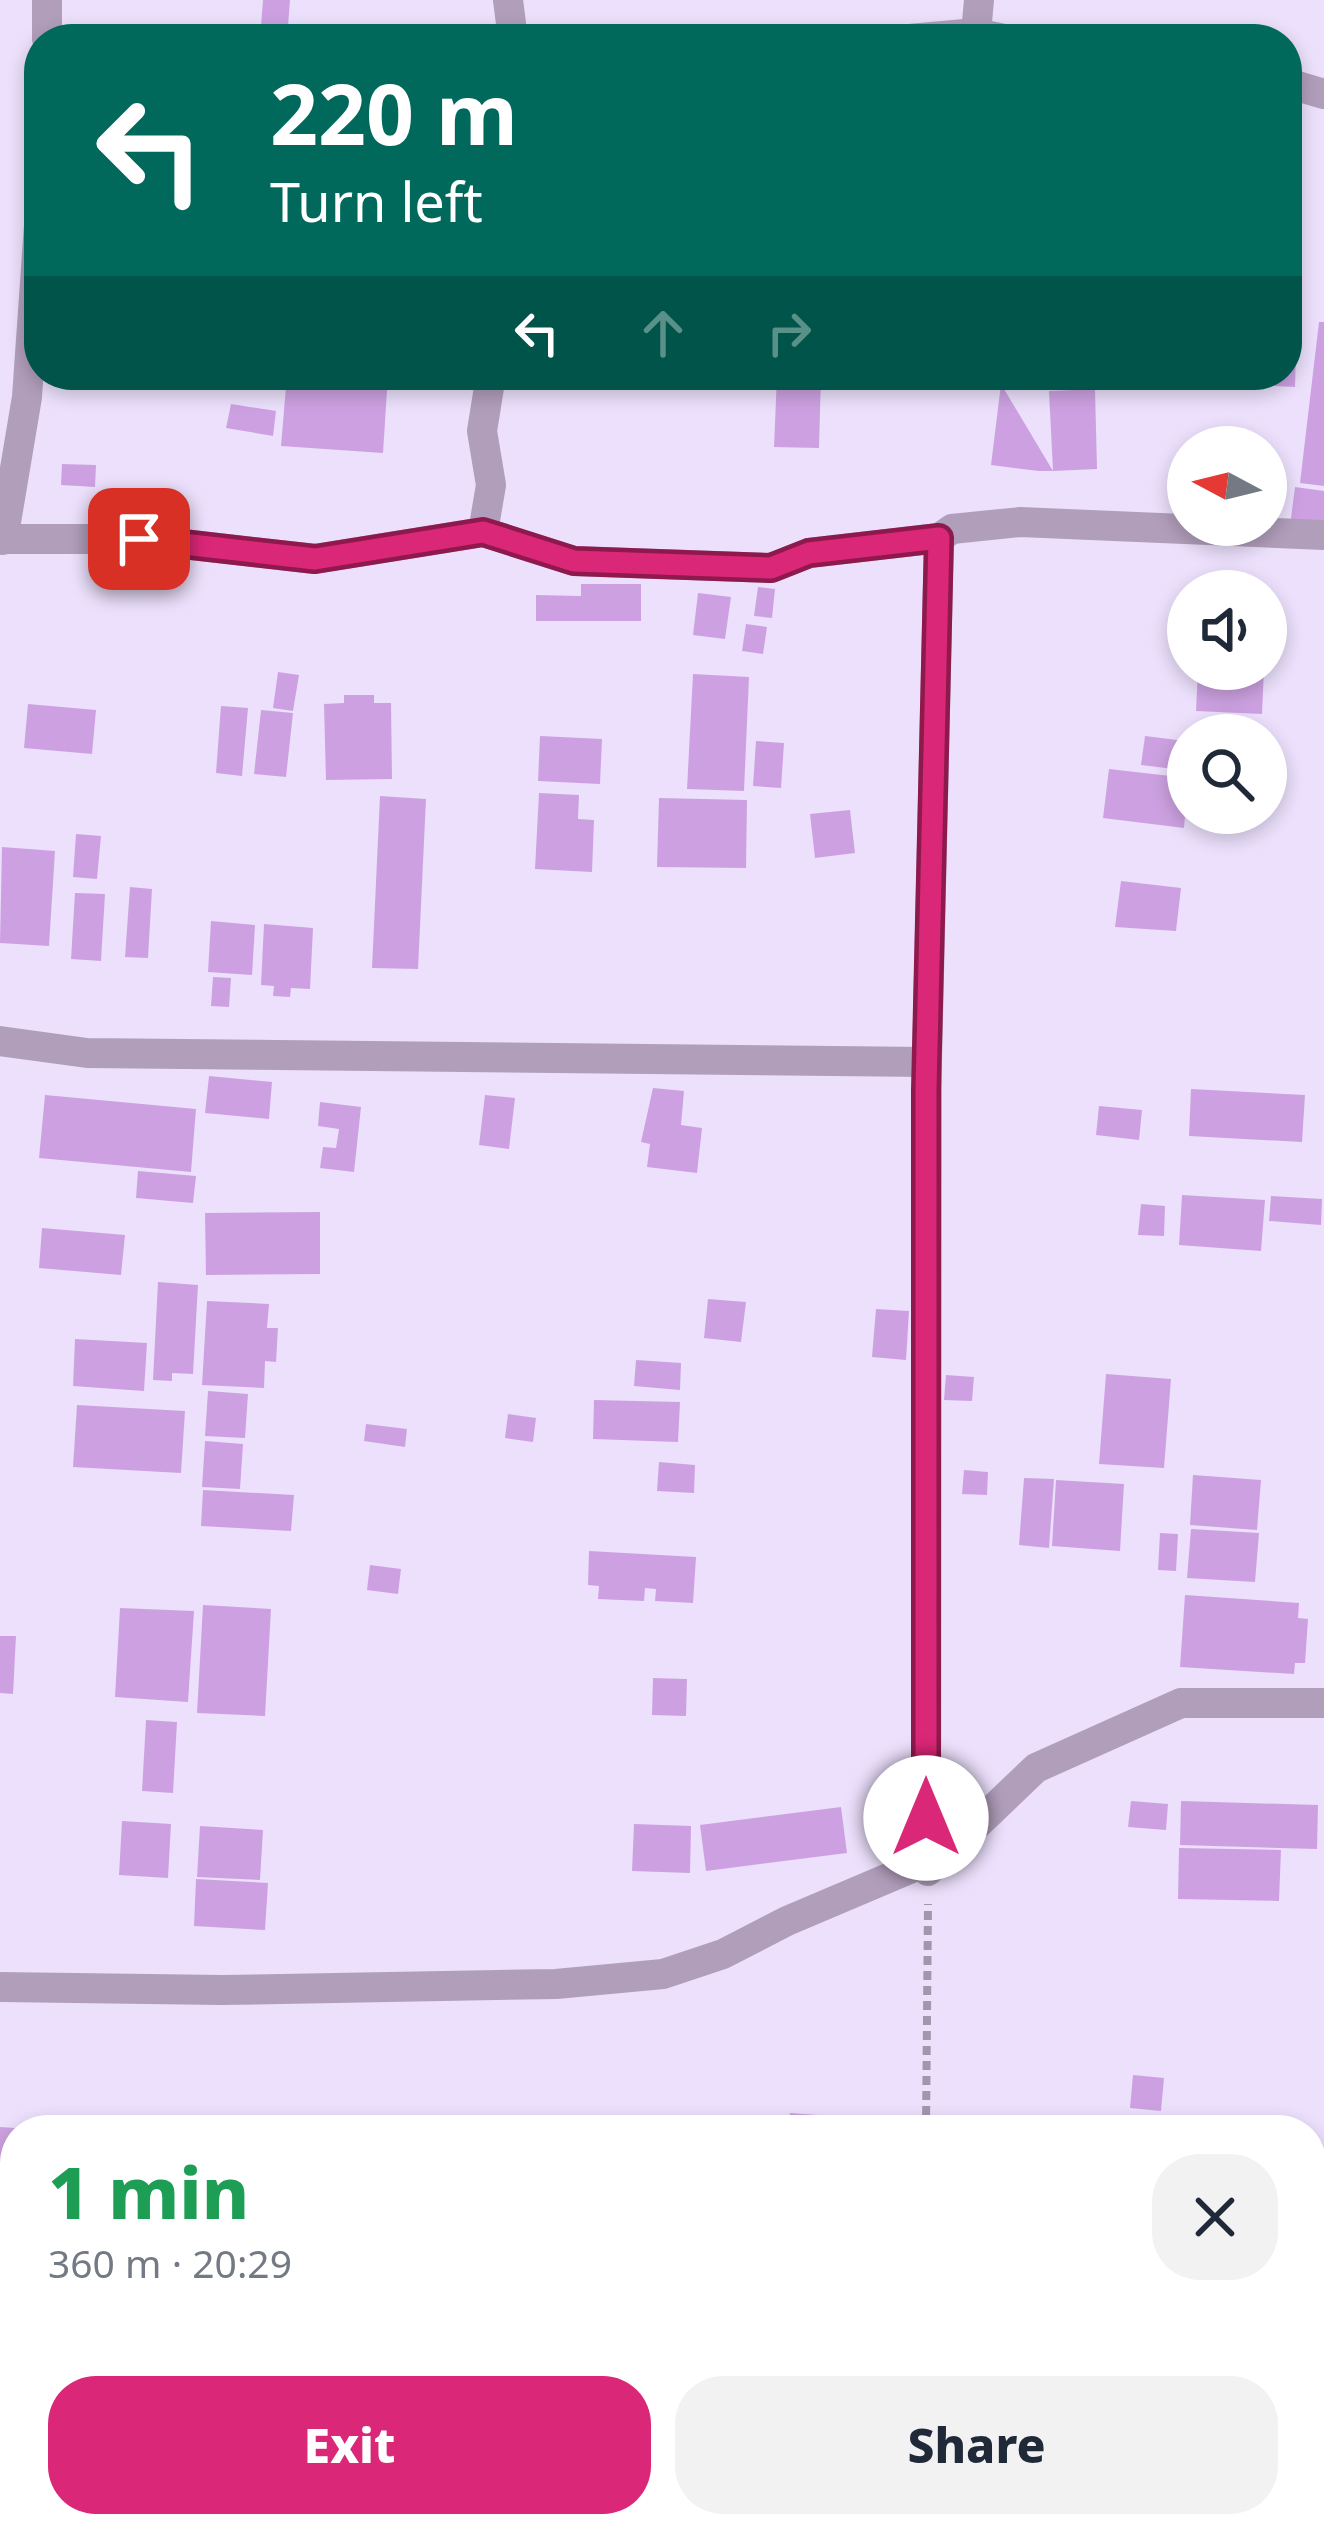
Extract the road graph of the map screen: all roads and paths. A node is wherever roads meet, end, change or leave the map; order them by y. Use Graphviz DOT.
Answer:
graph roads {
  1 [pos="27,390"];
  2 [pos="488,390"];
  3 [pos="483,532"];
  4 [pos="1324,535"];
  5 [pos="939,538"];
  6 [pos="2,540"];
  7 [pos="0,1041"];
  8 [pos="927,1062"];
  9 [pos="1324,1703"];
  10 [pos="927,1866"];
  11 [pos="0,1987"];
  12 [pos="926,2115"];
  1 -- 6 [label="street"];
  2 -- 3 [label="street"];
  3 -- 5 [label="street"];
  3 -- 6 [label="street"];
  4 -- 5 [label="street"];
  5 -- 8 [label="street"];
  7 -- 8 [label="street"];
  8 -- 10 [label="street"];
  9 -- 10 [label="street"];
  10 -- 11 [label="street"];
  10 -- 12 [label="path"];
}
